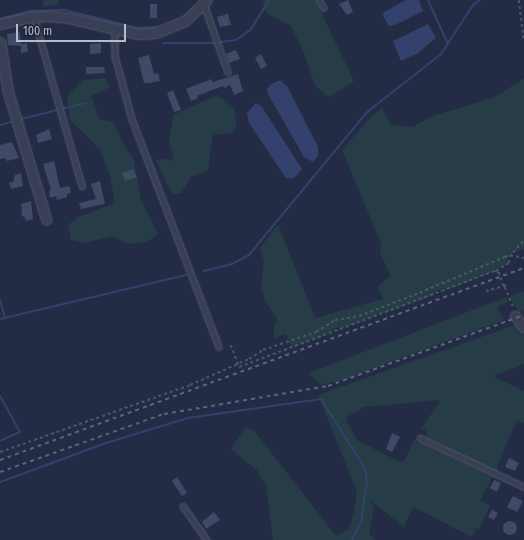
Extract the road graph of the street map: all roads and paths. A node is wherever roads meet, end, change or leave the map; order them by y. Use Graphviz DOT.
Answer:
graph roads {
  1 [pos="319,0"];
  2 [pos="519,0"];
  3 [pos="206,2"];
  4 [pos="324,8"];
  5 [pos="34,17"];
  6 [pos="0,24"];
  7 [pos="115,29"];
  8 [pos="524,41"];
  9 [pos="0,42"];
  10 [pos="228,72"];
  11 [pos="82,186"];
  12 [pos="46,219"];
  13 [pos="524,240"];
  14 [pos="510,255"];
  15 [pos="524,258"];
  16 [pos="496,271"];
  17 [pos="504,287"];
  18 [pos="484,292"];
  19 [pos="515,316"];
  20 [pos="524,327"];
  21 [pos="231,344"];
  22 [pos="219,347"];
  23 [pos="238,364"];
  24 [pos="420,438"];
  25 [pos="0,452"];
  26 [pos="524,487"];
  27 [pos="183,506"];
  28 [pos="207,540"];
  1 -- 4 [label="lane"];
  2 -- 8 [label="path"];
  3 -- 7 [label="street"];
  3 -- 10 [label="lane"];
  5 -- 6 [label="street"];
  5 -- 7 [label="street"];
  5 -- 11 [label="lane"];
  7 -- 22 [label="lane"];
  9 -- 12 [label="street"];
  13 -- 14 [label="path"];
  14 -- 15 [label="path"];
  14 -- 16 [label="path"];
  14 -- 23 [label="path"];
  16 -- 17 [label="path"];
  16 -- 23 [label="path"];
  17 -- 18 [label="path"];
  17 -- 19 [label="path"];
  19 -- 20 [label="street"];
  21 -- 23 [label="path"];
  23 -- 25 [label="path"];
  24 -- 26 [label="lane"];
  27 -- 28 [label="lane"];
}
